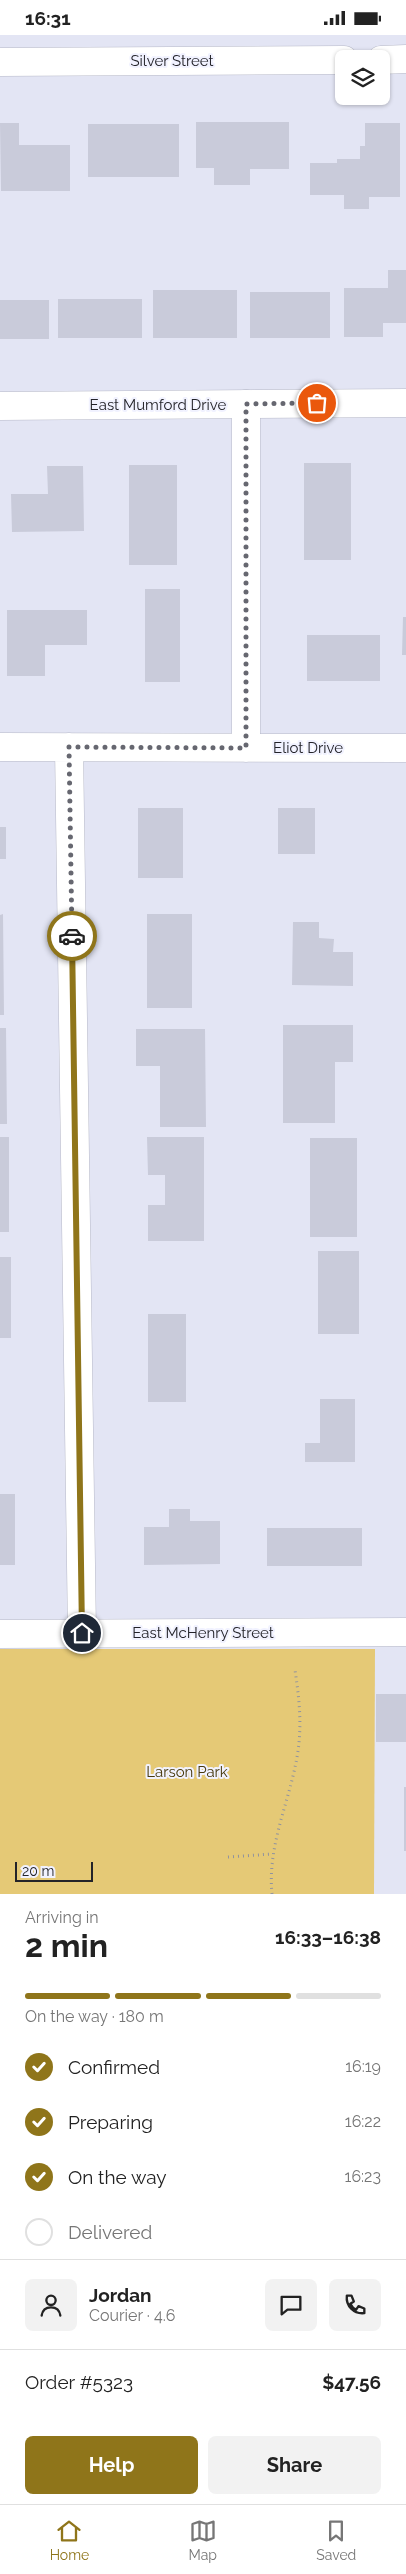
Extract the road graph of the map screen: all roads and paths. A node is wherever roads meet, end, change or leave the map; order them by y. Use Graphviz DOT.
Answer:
graph roads {
  1 [pos="390,59"];
  2 [pos="406,59"];
  3 [pos="335,60"];
  4 [pos="0,62"];
  5 [pos="406,403"];
  6 [pos="246,404"];
  7 [pos="0,406"];
  8 [pos="0,747"];
  9 [pos="69,747"];
  10 [pos="246,748"];
  11 [pos="406,748"];
  12 [pos="406,1632"];
  13 [pos="82,1633"];
  14 [pos="0,1634"];
  15 [pos="294,1670"];
  16 [pos="272,1855"];
  17 [pos="228,1857"];
  18 [pos="272,1894"];
  1 -- 2 [label="street"];
  3 -- 4 [label="street, Silver Street"];
  5 -- 6 [label="street, East Mumford Drive"];
  6 -- 7 [label="street, East Mumford Drive"];
  6 -- 10 [label="street"];
  8 -- 9 [label="street, Eliot Drive"];
  9 -- 10 [label="street, Eliot Drive"];
  9 -- 13 [label="street"];
  10 -- 11 [label="street, Eliot Drive"];
  12 -- 13 [label="street, East McHenry Street"];
  13 -- 14 [label="street, East McHenry Street"];
  15 -- 16 [label="path"];
  16 -- 17 [label="path"];
  16 -- 18 [label="path"];
}
